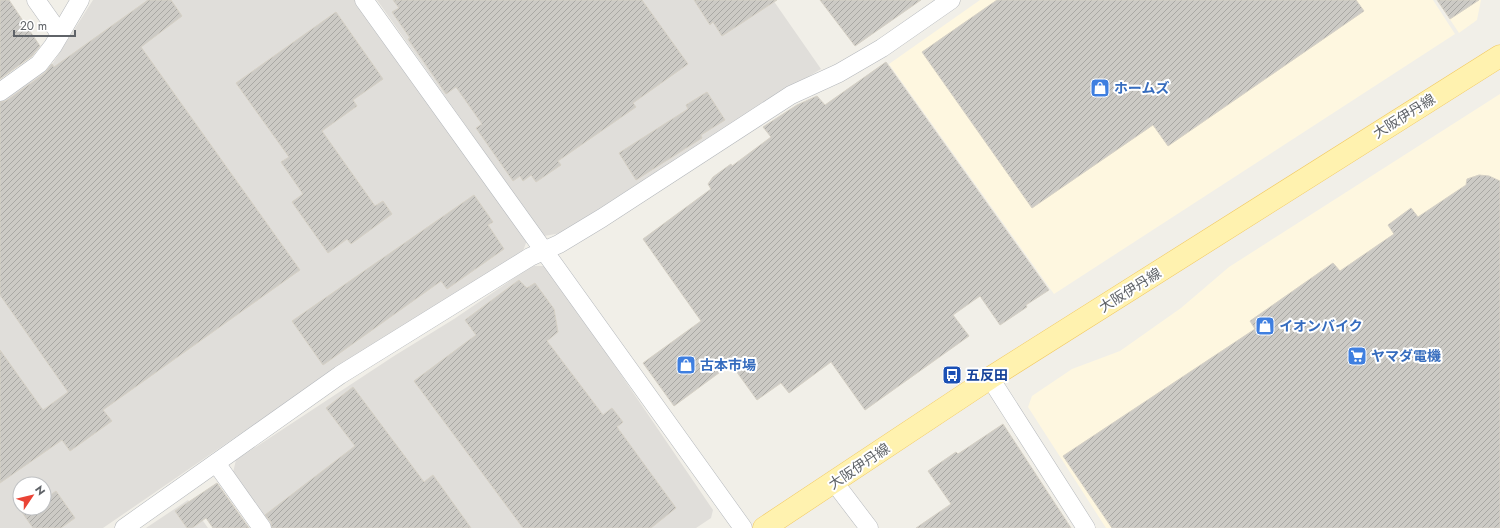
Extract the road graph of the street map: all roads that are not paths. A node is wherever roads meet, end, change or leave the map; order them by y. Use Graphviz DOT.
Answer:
graph roads {
  1 [pos="36,0"];
  2 [pos="80,0"];
  3 [pos="364,0"];
  4 [pos="951,0"];
  5 [pos="60,34"];
  6 [pos="1500,56"];
  7 [pos="0,92"];
  8 [pos="544,251"];
  9 [pos="990,378"];
  10 [pos="216,463"];
  11 [pos="834,482"];
  12 [pos="124,528"];
  13 [pos="262,528"];
  14 [pos="743,528"];
  15 [pos="764,528"];
  16 [pos="869,528"];
  17 [pos="1086,528"];
  1 -- 5 [label="street"];
  2 -- 5 [label="street"];
  3 -- 8 [label="street"];
  4 -- 8 [label="street"];
  5 -- 7 [label="street"];
  6 -- 9 [label="main road, 大阪伊丹線"];
  8 -- 10 [label="street"];
  8 -- 14 [label="street"];
  9 -- 11 [label="main road, 大阪伊丹線"];
  9 -- 17 [label="street"];
  10 -- 12 [label="street"];
  10 -- 13 [label="street"];
  11 -- 15 [label="main road, 大阪伊丹線"];
  11 -- 16 [label="street"];
}
